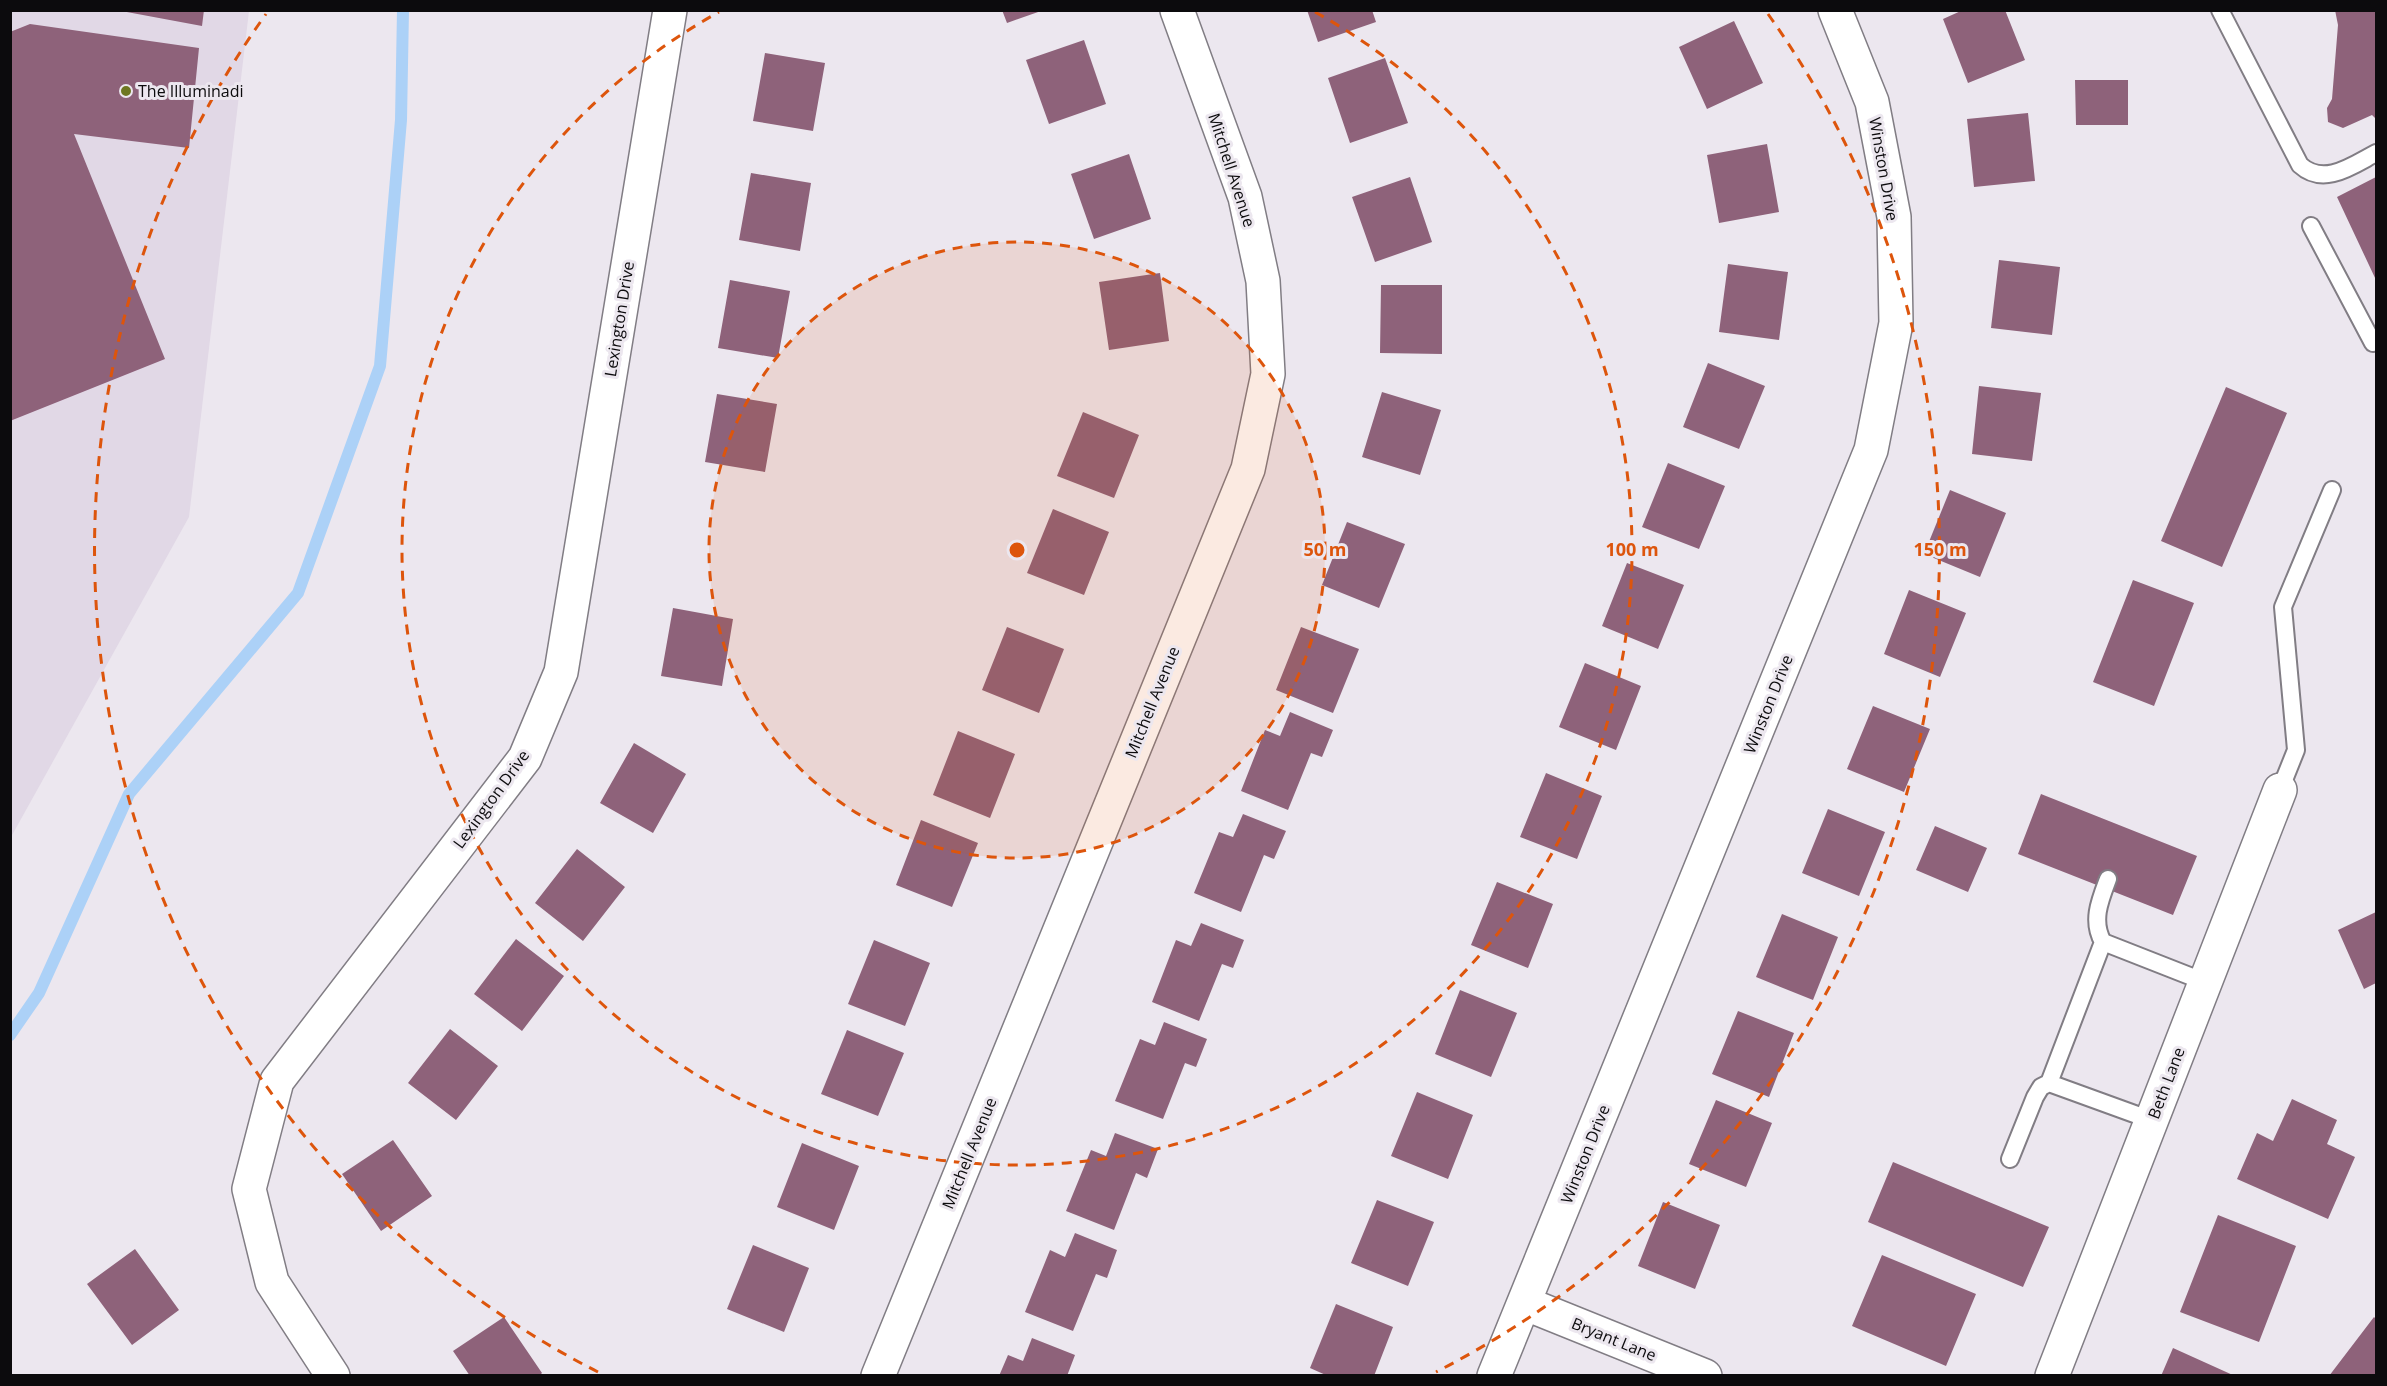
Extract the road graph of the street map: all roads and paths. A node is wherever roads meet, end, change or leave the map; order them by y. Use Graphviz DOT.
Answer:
graph roads {
  1 [pos="670,10"];
  2 [pos="1177,10"];
  3 [pos="1836,10"];
  4 [pos="2220,10"];
  5 [pos="2376,153"];
  6 [pos="2311,226"];
  7 [pos="2376,341"];
  8 [pos="2332,490"];
  9 [pos="2280,790"];
  10 [pos="2108,879"];
  11 [pos="2103,942"];
  12 [pos="2205,982"];
  13 [pos="2049,1083"];
  14 [pos="2151,1120"];
  15 [pos="2010,1159"];
  16 [pos="1524,1303"];
  17 [pos="333,1376"];
  18 [pos="878,1376"];
  19 [pos="1494,1376"];
  20 [pos="1705,1376"];
  21 [pos="2052,1376"];
  1 -- 17 [label="street, Lexington Drive"];
  2 -- 18 [label="street, Mitchell Avenue"];
  3 -- 16 [label="street, Winston Drive"];
  4 -- 5 [label="lane"];
  6 -- 7 [label="lane"];
  8 -- 9 [label="lane"];
  9 -- 12 [label="street, Beth Lane"];
  10 -- 11 [label="lane"];
  11 -- 12 [label="lane"];
  11 -- 13 [label="lane"];
  12 -- 14 [label="street, Beth Lane"];
  13 -- 14 [label="lane"];
  13 -- 15 [label="lane"];
  14 -- 21 [label="street, Beth Lane"];
  16 -- 19 [label="street, Winston Drive"];
  16 -- 20 [label="street, Bryant Lane"];
}
